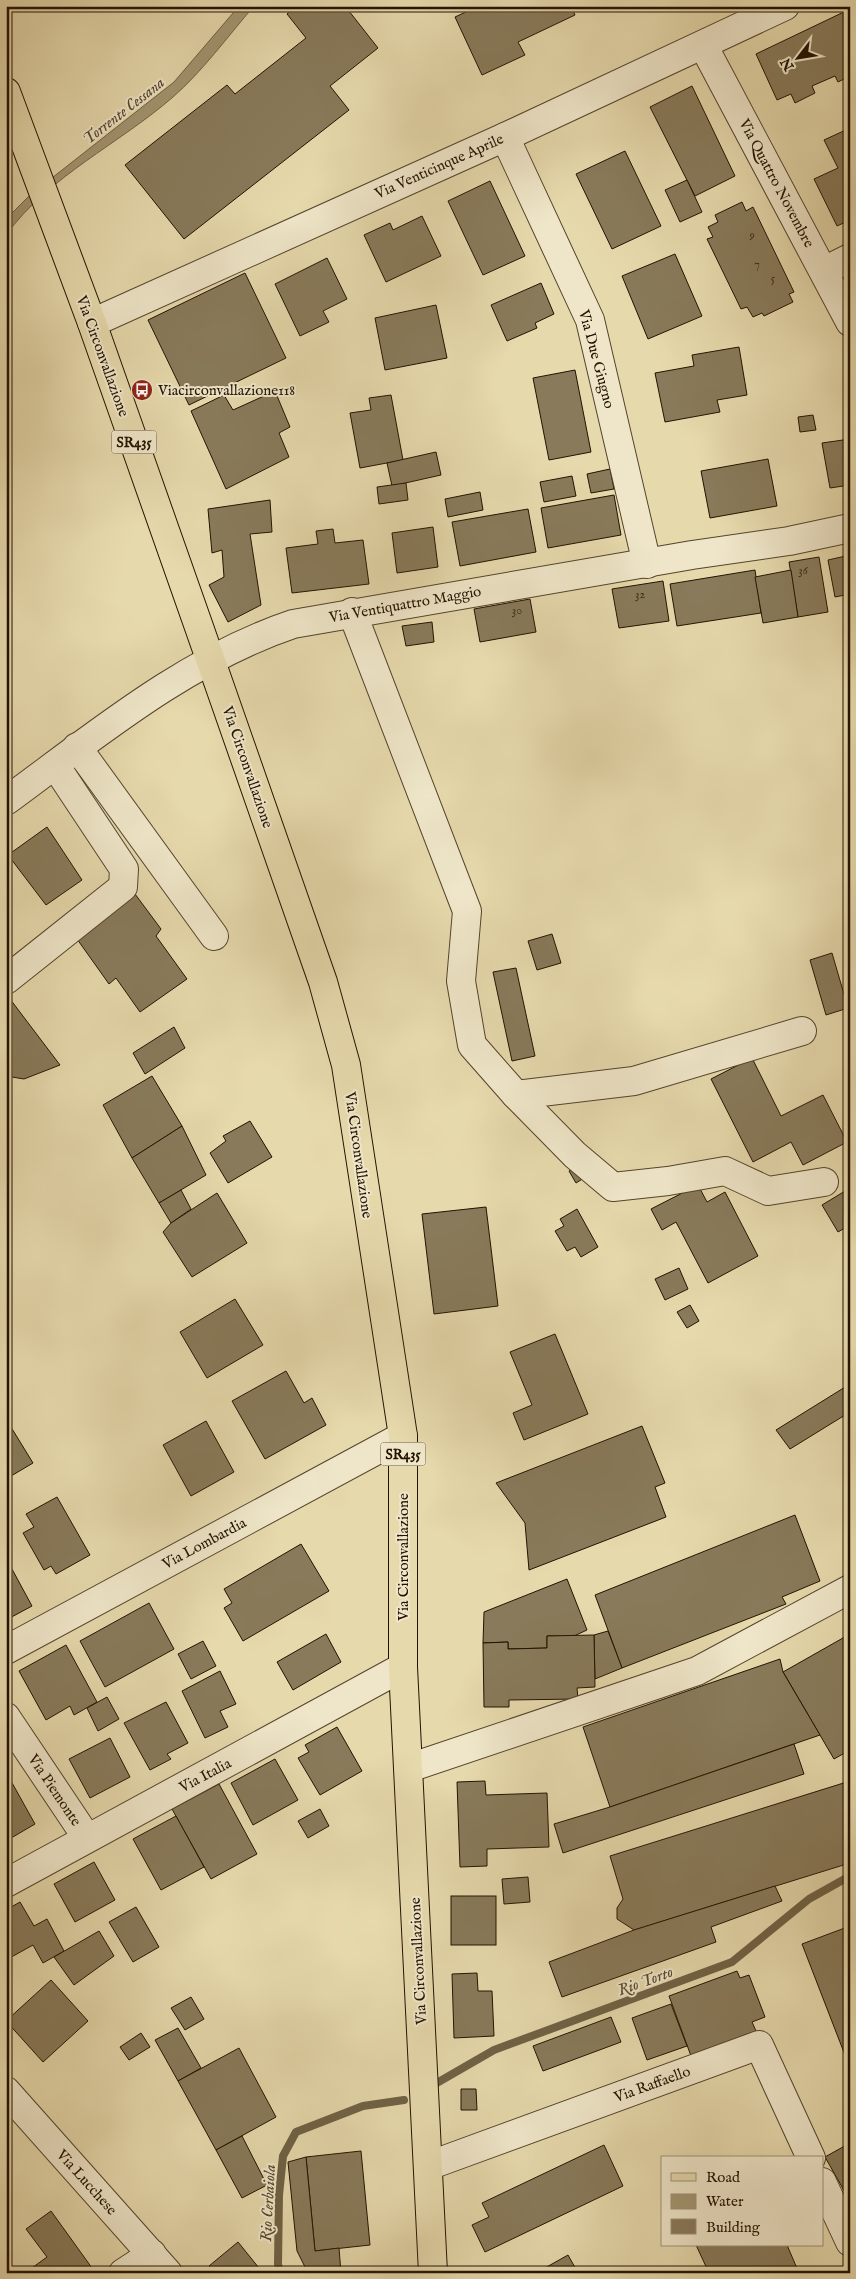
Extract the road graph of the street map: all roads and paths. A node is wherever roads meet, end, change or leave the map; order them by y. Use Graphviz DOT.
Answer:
graph roads {
  1 [pos="785,6"];
  2 [pos="703,45"];
  3 [pos="6,92"];
  4 [pos="505,137"];
  5 [pos="850,258"];
  6 [pos="824,271"];
  7 [pos="850,322"];
  8 [pos="92,323"];
  9 [pos="850,528"];
  10 [pos="647,564"];
  11 [pos="352,612"];
  12 [pos="211,661"];
  13 [pos="77,747"];
  14 [pos="55,765"];
  15 [pos="6,800"];
  16 [pos="214,936"];
  17 [pos="6,980"];
  18 [pos="802,1031"];
  19 [pos="516,1095"];
  20 [pos="824,1182"];
  21 [pos="403,1436"];
  22 [pos="850,1589"];
  23 [pos="6,1650"];
  24 [pos="403,1667"];
  25 [pos="6,1716"];
  26 [pos="409,1768"];
  27 [pos="88,1838"];
  28 [pos="6,1883"];
  29 [pos="6,2091"];
  30 [pos="810,2156"];
  31 [pos="428,2166"];
  32 [pos="824,2186"];
  33 [pos="850,2242"];
  34 [pos="160,2263"];
  35 [pos="123,2273"];
  36 [pos="433,2273"];
  1 -- 2 [label="street, Via Venticinque Aprile"];
  2 -- 4 [label="street, Via Venticinque Aprile"];
  2 -- 6 [label="street, Via Quattro Novembre"];
  3 -- 8 [label="main road, Via Circonvallazione / SR435"];
  4 -- 8 [label="street, Via Venticinque Aprile"];
  4 -- 10 [label="street, Via Due Giugno"];
  5 -- 6 [label="street"];
  6 -- 7 [label="street, Via Quattro Novembre"];
  8 -- 12 [label="main road, Via Circonvallazione / SR435"];
  9 -- 10 [label="street, Via Ventiquattro Maggio"];
  10 -- 11 [label="street, Via Ventiquattro Maggio"];
  11 -- 12 [label="street, Via Ventiquattro Maggio"];
  11 -- 19 [label="street"];
  12 -- 13 [label="street, Via Ventiquattro Maggio"];
  12 -- 21 [label="main road, Via Circonvallazione / SR435"];
  13 -- 14 [label="street, Via Ventiquattro Maggio"];
  13 -- 16 [label="street"];
  14 -- 15 [label="street, Via Ventiquattro Maggio"];
  14 -- 17 [label="street"];
  18 -- 19 [label="street"];
  19 -- 20 [label="street"];
  21 -- 23 [label="street, Via Lombardia"];
  21 -- 24 [label="main road, Via Circonvallazione / SR435"];
  22 -- 26 [label="street"];
  24 -- 26 [label="main road, Via Circonvallazione / SR435"];
  24 -- 27 [label="street, Via Italia"];
  25 -- 27 [label="street, Via Piemonte"];
  26 -- 31 [label="main road, Via Circonvallazione / SR435"];
  27 -- 28 [label="street, Via Italia"];
  29 -- 34 [label="street, Via Lucchese"];
  30 -- 31 [label="street, Via Raffaello"];
  31 -- 36 [label="main road, Via Circonvallazione / SR435"];
  32 -- 33 [label="street"];
  34 -- 35 [label="street"];
}
